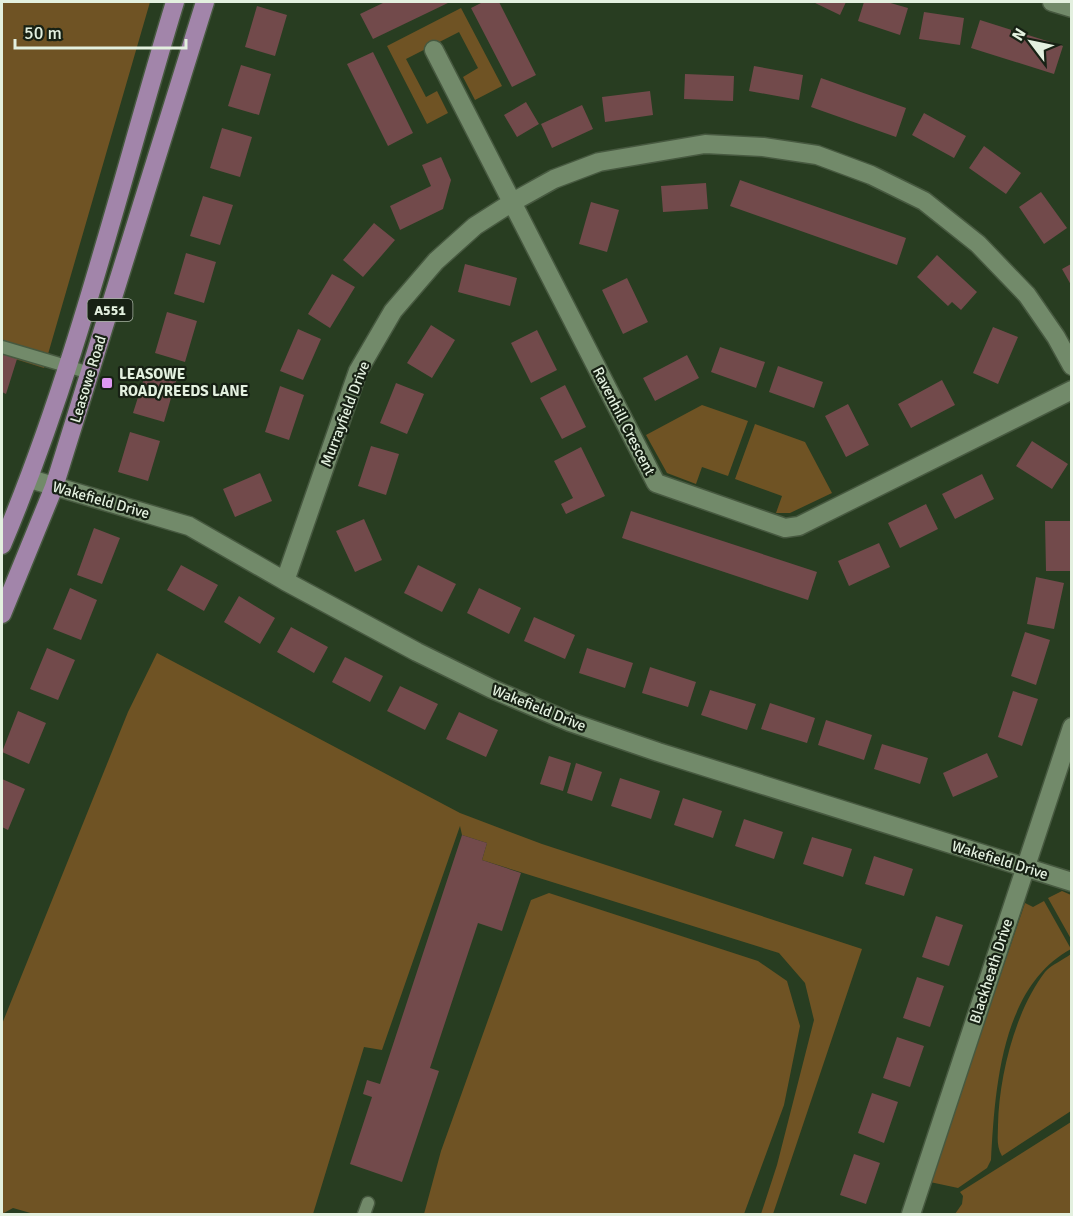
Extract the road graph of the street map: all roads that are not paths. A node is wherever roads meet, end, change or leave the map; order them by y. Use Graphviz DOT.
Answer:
graph roads {
  1 [pos="175,2"];
  2 [pos="205,2"];
  3 [pos="1052,2"];
  4 [pos="1071,8"];
  5 [pos="434,50"];
  6 [pos="511,202"];
  7 [pos="2,347"];
  8 [pos="1071,366"];
  9 [pos="67,367"];
  10 [pos="90,373"];
  11 [pos="1071,390"];
  12 [pos="30,479"];
  13 [pos="54,487"];
  14 [pos="2,545"];
  15 [pos="285,581"];
  16 [pos="2,614"];
  17 [pos="1071,727"];
  18 [pos="1025,868"];
  19 [pos="1071,882"];
  20 [pos="911,1215"];
  1 -- 9 [label="main road, Leasowe Road / A551"];
  2 -- 10 [label="main road, Leasowe Road / A551"];
  3 -- 4 [label="street"];
  5 -- 6 [label="street, Ravenhill Crescent"];
  6 -- 8 [label="street, Murrayfield Drive"];
  6 -- 11 [label="street, Ravenhill Crescent"];
  6 -- 15 [label="street, Murrayfield Drive"];
  7 -- 9 [label="lane"];
  9 -- 10 [label="lane"];
  9 -- 12 [label="main road, Leasowe Road / A551"];
  10 -- 13 [label="main road, Leasowe Road / A551"];
  12 -- 13 [label="street, Wakefield Drive"];
  12 -- 14 [label="main road, Leasowe Road / A551"];
  13 -- 15 [label="street, Wakefield Drive"];
  13 -- 16 [label="main road, Leasowe Road / A551"];
  15 -- 18 [label="street, Wakefield Drive"];
  17 -- 18 [label="street, Blackheath Drive"];
  18 -- 19 [label="street, Wakefield Drive"];
  18 -- 20 [label="street, Blackheath Drive"];
}
